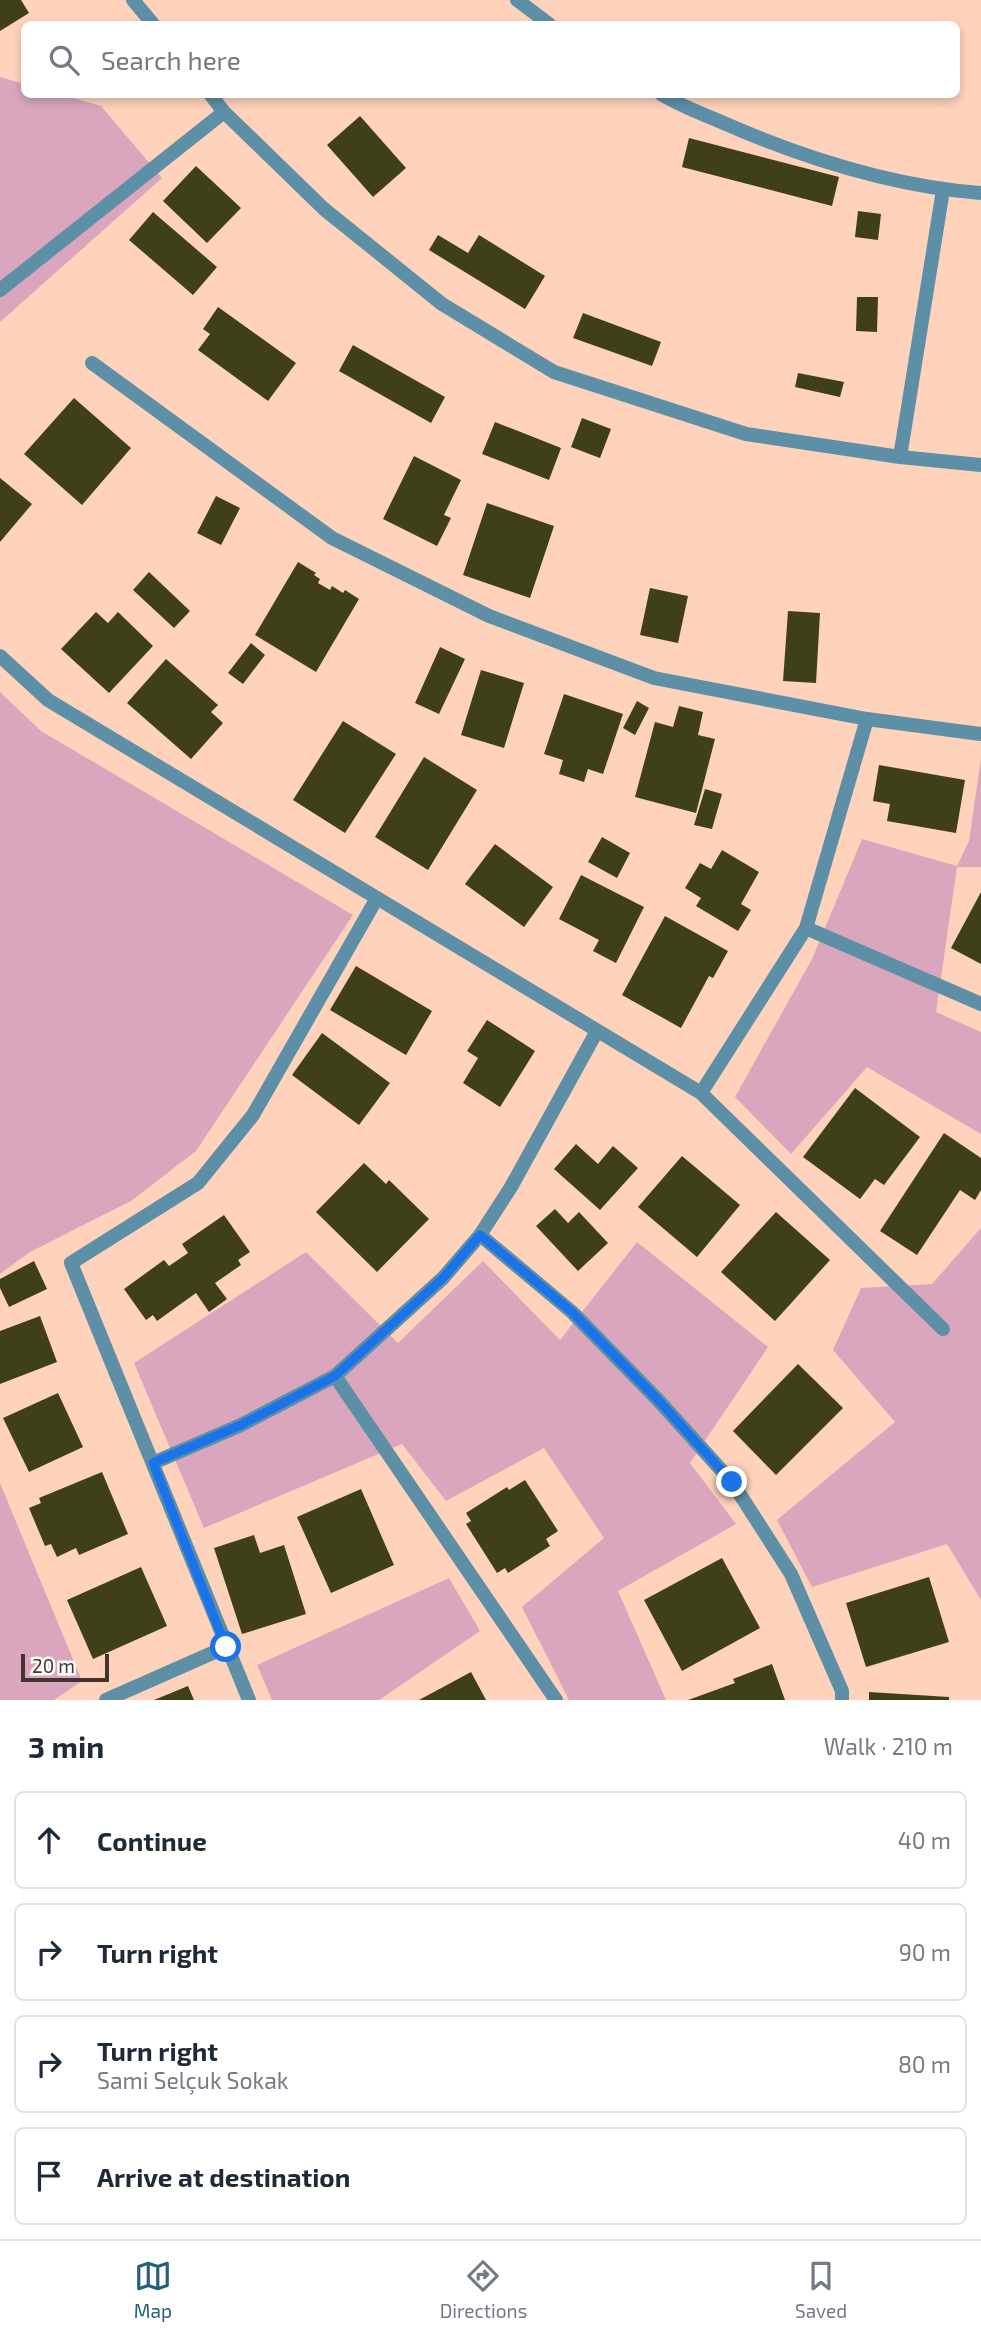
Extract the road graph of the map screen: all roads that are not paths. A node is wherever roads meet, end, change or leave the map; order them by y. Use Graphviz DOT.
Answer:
graph roads {
  1 [pos="133,0"];
  2 [pos="517,0"];
  3 [pos="150,21"];
  4 [pos="545,21"];
  5 [pos="213,98"];
  6 [pos="670,98"];
  7 [pos="224,112"];
  8 [pos="943,190"];
  9 [pos="981,193"];
  10 [pos="0,290"];
  11 [pos="92,363"];
  12 [pos="900,457"];
  13 [pos="981,466"];
  14 [pos="0,656"];
  15 [pos="867,719"];
  16 [pos="981,734"];
  17 [pos="377,898"];
  18 [pos="806,928"];
  19 [pos="981,1004"];
  20 [pos="597,1031"];
  21 [pos="701,1093"];
  22 [pos="480,1235"];
  23 [pos="943,1329"];
  24 [pos="335,1376"];
  25 [pos="153,1463"];
  26 [pos="226,1647"];
  27 [pos="106,1700"];
  28 [pos="249,1700"];
  29 [pos="556,1700"];
  30 [pos="842,1700"];
  1 -- 3 [label="street"];
  2 -- 4 [label="street"];
  5 -- 7 [label="street"];
  6 -- 8 [label="street"];
  7 -- 10 [label="street"];
  7 -- 12 [label="street"];
  8 -- 9 [label="street"];
  8 -- 12 [label="street"];
  11 -- 15 [label="street"];
  12 -- 13 [label="street"];
  14 -- 17 [label="street"];
  15 -- 16 [label="street"];
  15 -- 18 [label="street"];
  17 -- 20 [label="street"];
  17 -- 25 [label="street"];
  18 -- 19 [label="street"];
  18 -- 21 [label="street"];
  20 -- 21 [label="street"];
  20 -- 22 [label="street"];
  21 -- 23 [label="street"];
  22 -- 24 [label="street"];
  22 -- 30 [label="street"];
  24 -- 25 [label="street"];
  24 -- 29 [label="street"];
  25 -- 26 [label="street"];
  26 -- 27 [label="street"];
  26 -- 28 [label="street"];
}
